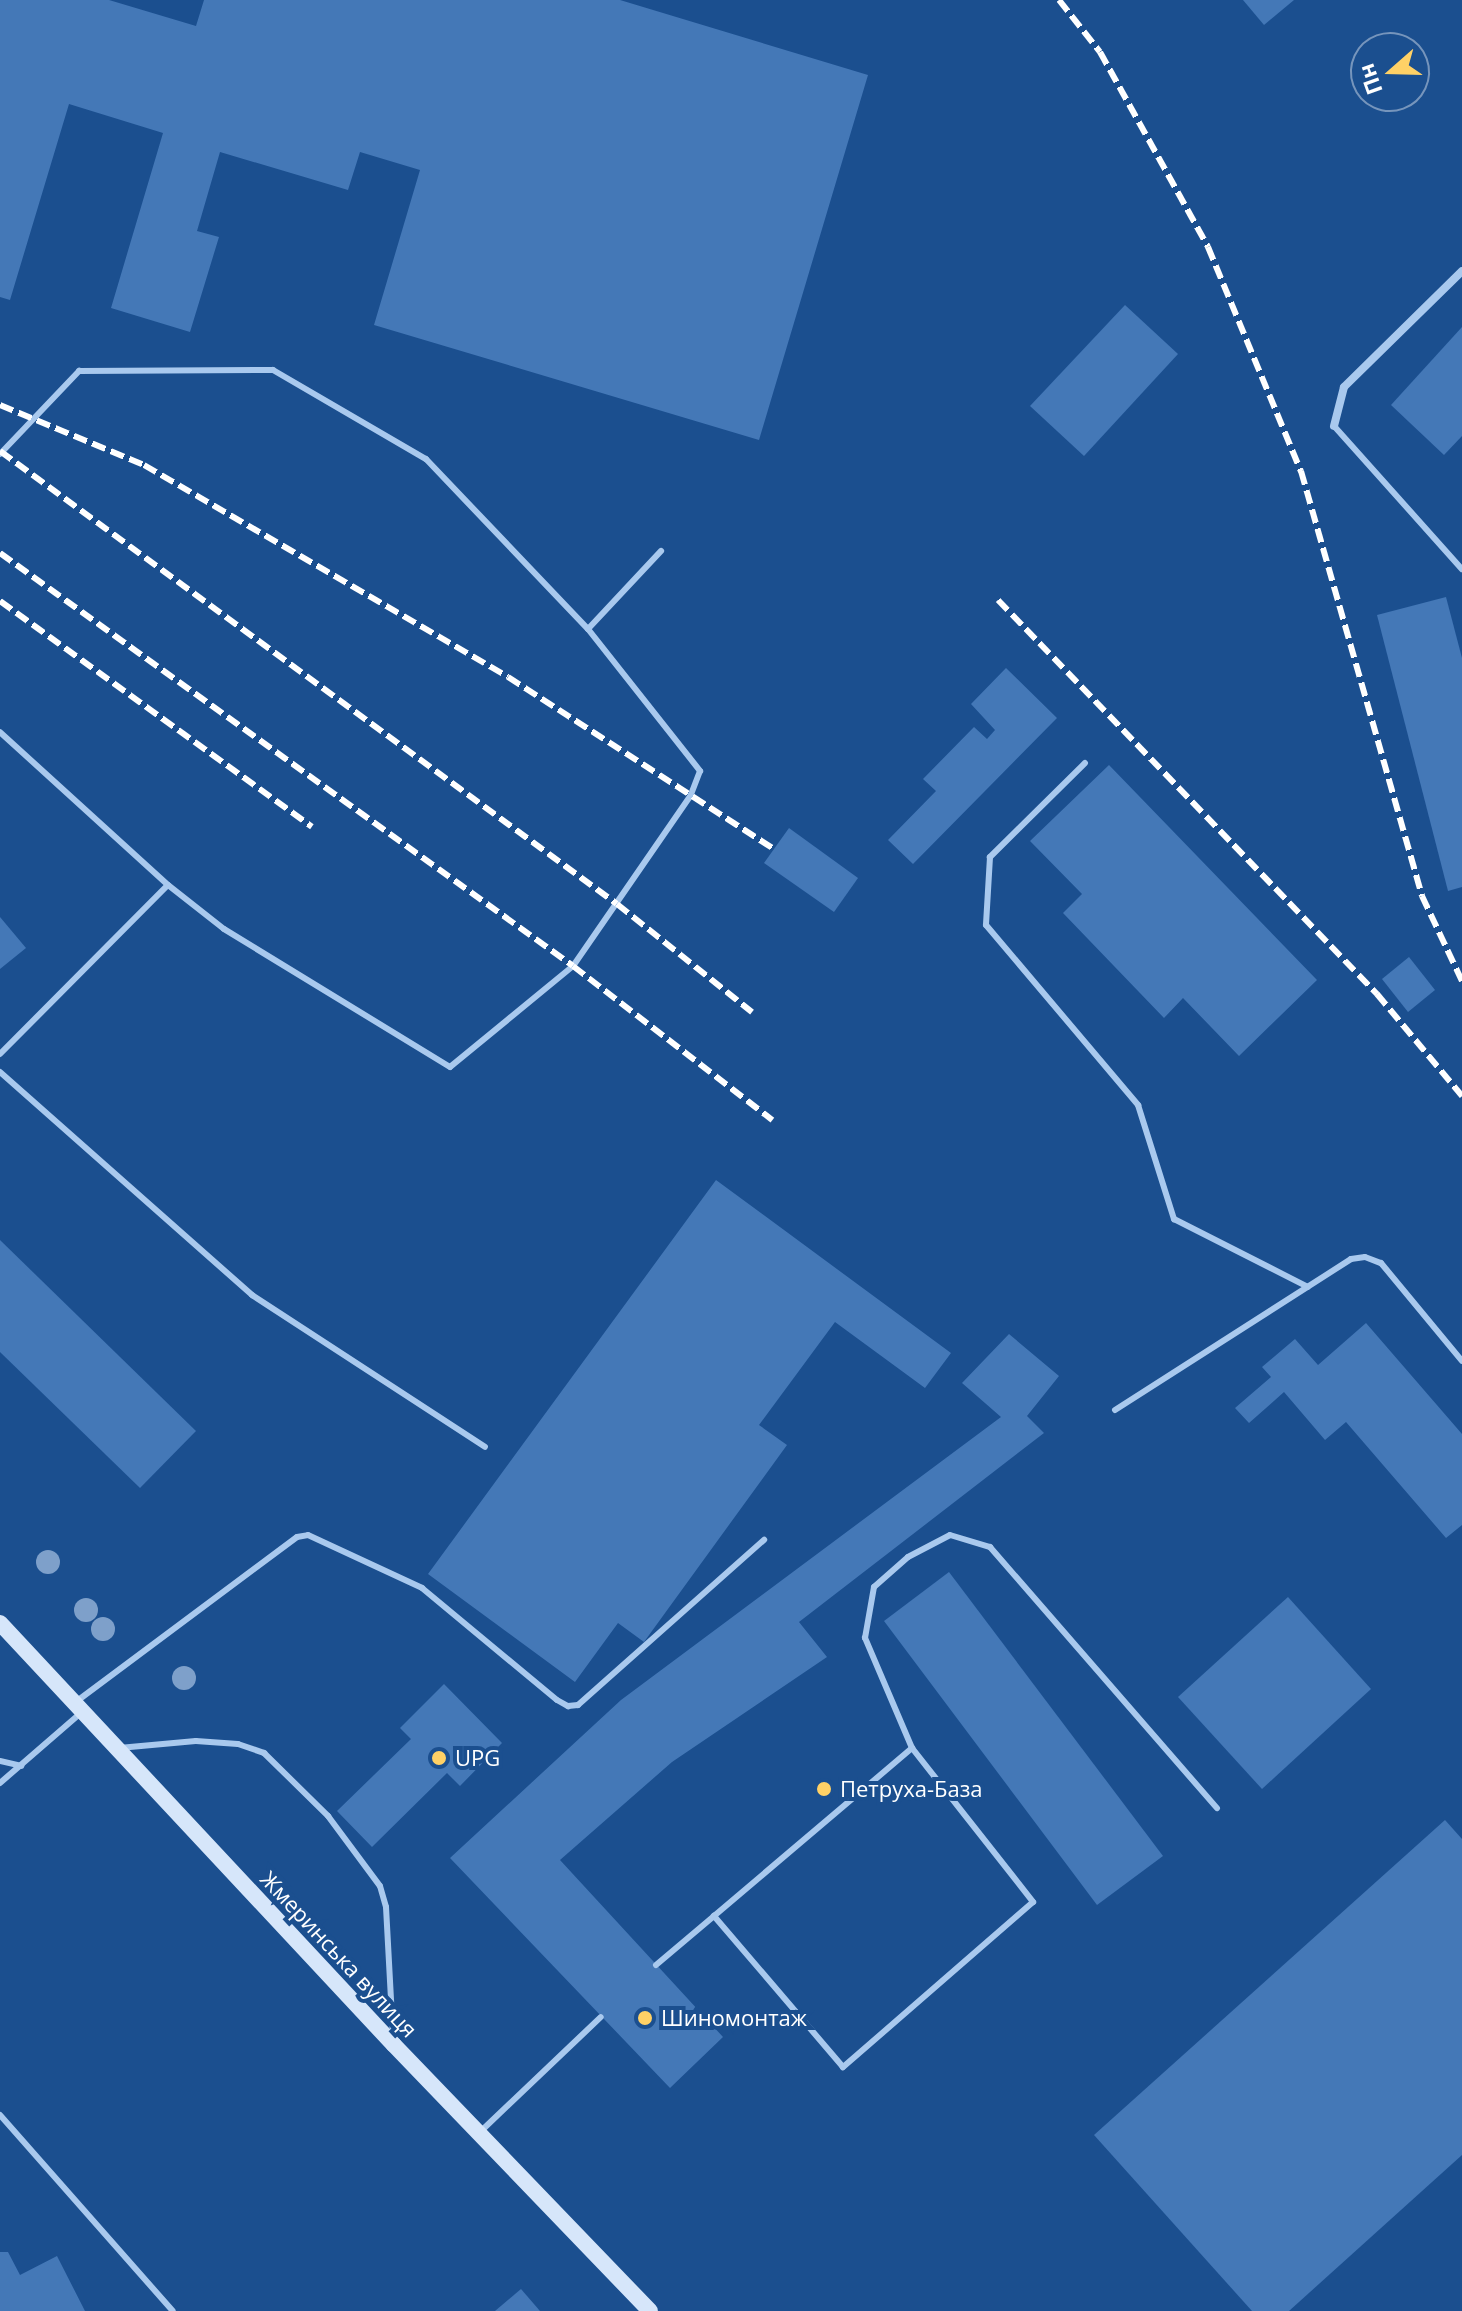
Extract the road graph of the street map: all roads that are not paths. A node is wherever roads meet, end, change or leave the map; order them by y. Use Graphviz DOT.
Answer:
graph roads {
  1 [pos="1462,271"];
  2 [pos="1334,426"];
  3 [pos="0,454"];
  4 [pos="661,551"];
  5 [pos="1462,569"];
  6 [pos="588,629"];
  7 [pos="0,732"];
  8 [pos="1085,763"];
  9 [pos="168,885"];
  10 [pos="0,1054"];
  11 [pos="0,1072"];
  12 [pos="1308,1287"];
  13 [pos="1462,1361"];
  14 [pos="1115,1410"];
  15 [pos="485,1447"];
  16 [pos="764,1540"];
  17 [pos="0,1623"];
  18 [pos="78,1707"];
  19 [pos="116,1748"];
  20 [pos="912,1748"];
  21 [pos="0,1761"];
  22 [pos="21,1766"];
  23 [pos="0,1783"];
  24 [pos="1217,1808"];
  25 [pos="714,1916"];
  26 [pos="656,1965"];
  27 [pos="601,2017"];
  28 [pos="394,2045"];
  29 [pos="0,2115"];
  30 [pos="479,2133"];
  31 [pos="173,2311"];
  32 [pos="650,2311"];
  1 -- 2 [label="street"];
  2 -- 5 [label="lane"];
  3 -- 6 [label="lane"];
  4 -- 6 [label="lane"];
  6 -- 9 [label="lane"];
  7 -- 9 [label="lane"];
  8 -- 12 [label="lane"];
  9 -- 10 [label="lane"];
  11 -- 15 [label="lane"];
  12 -- 13 [label="lane"];
  12 -- 14 [label="lane"];
  16 -- 18 [label="lane"];
  17 -- 18 [label="main road, Жмеринська вулиця"];
  18 -- 19 [label="main road, Жмеринська вулиця"];
  18 -- 22 [label="lane"];
  19 -- 28 [label="main road, Жмеринська вулиця"];
  19 -- 28 [label="lane"];
  20 -- 24 [label="lane"];
  20 -- 25 [label="lane"];
  20 -- 25 [label="lane"];
  21 -- 22 [label="lane"];
  22 -- 23 [label="lane"];
  25 -- 26 [label="lane"];
  27 -- 30 [label="lane"];
  28 -- 30 [label="main road, Жмеринська вулиця"];
  29 -- 31 [label="lane"];
  30 -- 32 [label="main road, Жмеринська вулиця"];
}
